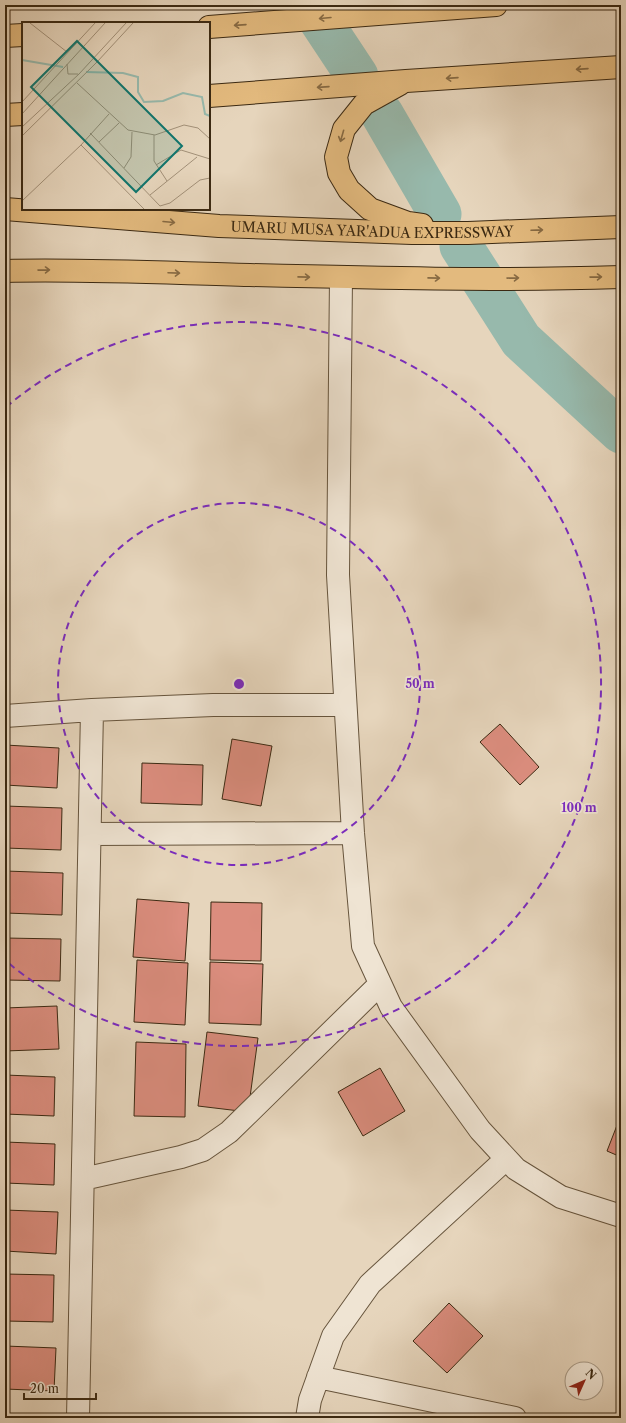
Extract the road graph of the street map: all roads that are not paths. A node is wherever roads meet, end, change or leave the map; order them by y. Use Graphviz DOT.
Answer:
graph roads {
  1 [pos="484,5"];
  2 [pos="496,5"];
  3 [pos="210,27"];
  4 [pos="22,35"];
  5 [pos="5,36"];
  6 [pos="621,67"];
  7 [pos="406,81"];
  8 [pos="210,96"];
  9 [pos="22,114"];
  10 [pos="5,115"];
  11 [pos="5,208"];
  12 [pos="22,209"];
  13 [pos="29,210"];
  14 [pos="621,227"];
  15 [pos="468,233"];
  16 [pos="5,271"];
  17 [pos="341,277"];
  18 [pos="621,277"];
  19 [pos="345,705"];
  20 [pos="92,710"];
  21 [pos="5,716"];
  22 [pos="353,833"];
  23 [pos="90,834"];
  24 [pos="380,984"];
  25 [pos="506,1159"];
  26 [pos="83,1179"];
  27 [pos="621,1216"];
  28 [pos="318,1377"];
  29 [pos="78,1418"];
  30 [pos="307,1418"];
  31 [pos="515,1418"];
  1 -- 2 [label="highway"];
  1 -- 3 [label="highway, one-way"];
  4 -- 5 [label="highway"];
  6 -- 7 [label="highway, one-way"];
  7 -- 8 [label="highway, one-way"];
  7 -- 15 [label="highway, one-way"];
  9 -- 10 [label="highway"];
  11 -- 12 [label="highway, UMARU MUSA YAR'ADUA EXPRESSWAY, one-way"];
  13 -- 15 [label="highway, UMARU MUSA YAR'ADUA EXPRESSWAY, one-way"];
  15 -- 14 [label="highway, UMARU MUSA YAR'ADUA EXPRESSWAY, one-way"];
  16 -- 17 [label="highway, one-way"];
  17 -- 18 [label="highway, one-way"];
  17 -- 19 [label="street"];
  19 -- 20 [label="street"];
  19 -- 22 [label="street"];
  20 -- 21 [label="street"];
  20 -- 23 [label="street"];
  22 -- 23 [label="street"];
  22 -- 24 [label="street"];
  23 -- 26 [label="street"];
  24 -- 25 [label="street"];
  24 -- 26 [label="street"];
  25 -- 27 [label="street"];
  25 -- 28 [label="street"];
  26 -- 29 [label="street"];
  28 -- 30 [label="street"];
  28 -- 31 [label="street"];
}
